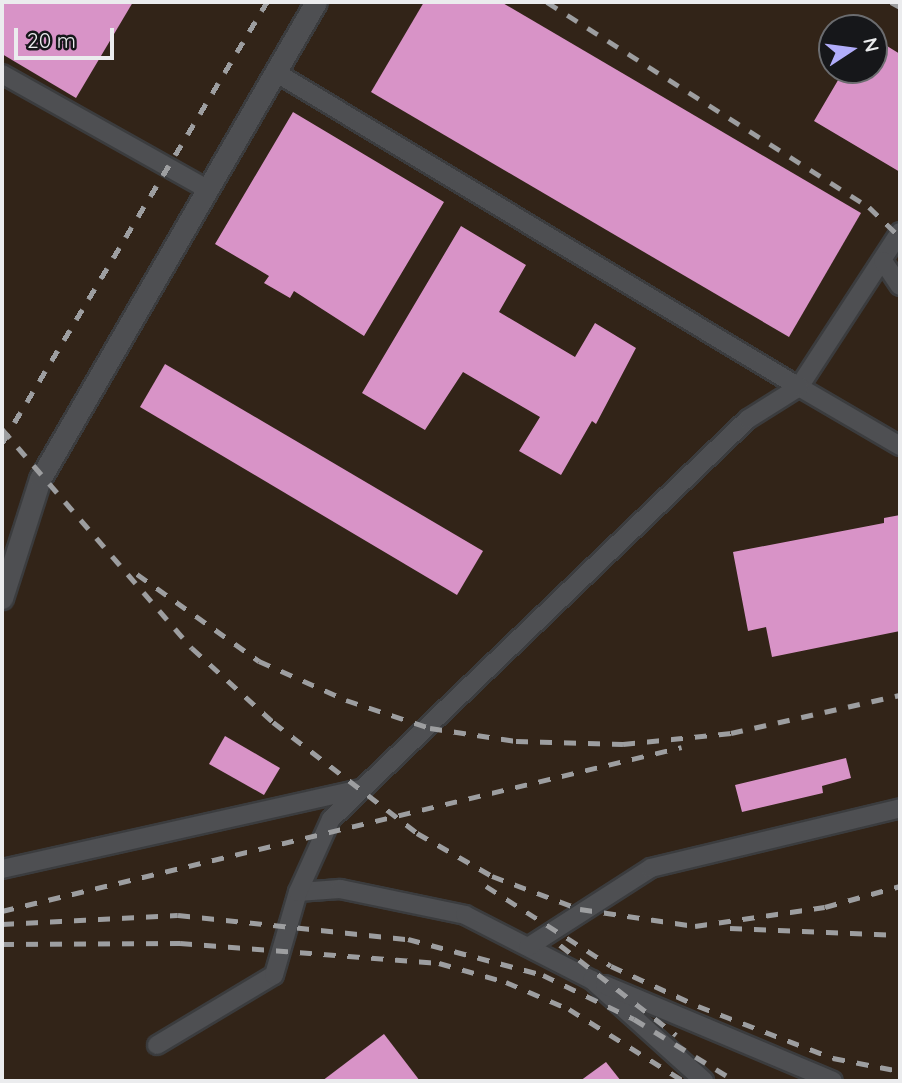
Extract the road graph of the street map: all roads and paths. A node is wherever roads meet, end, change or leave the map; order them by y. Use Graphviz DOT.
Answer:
graph roads {
  1 [pos="316,2"];
  2 [pos="275,72"];
  3 [pos="2,74"];
  4 [pos="209,190"];
  5 [pos="900,232"];
  6 [pos="883,261"];
  7 [pos="900,286"];
  8 [pos="799,387"];
  9 [pos="900,446"];
  10 [pos="2,598"];
  11 [pos="359,789"];
  12 [pos="900,808"];
  13 [pos="2,869"];
  14 [pos="298,892"];
  15 [pos="528,947"];
  16 [pos="592,979"];
  17 [pos="157,1045"];
  18 [pos="704,1081"];
  19 [pos="833,1081"];
  1 -- 2 [label="street"];
  2 -- 4 [label="street"];
  2 -- 8 [label="lane"];
  3 -- 4 [label="lane"];
  4 -- 10 [label="street"];
  5 -- 6 [label="lane"];
  6 -- 7 [label="lane"];
  6 -- 8 [label="lane"];
  8 -- 9 [label="lane"];
  8 -- 11 [label="lane"];
  11 -- 13 [label="lane"];
  11 -- 14 [label="lane"];
  12 -- 15 [label="lane"];
  14 -- 15 [label="lane"];
  14 -- 17 [label="lane"];
  15 -- 16 [label="lane"];
  16 -- 18 [label="lane"];
  16 -- 19 [label="lane"];
}
